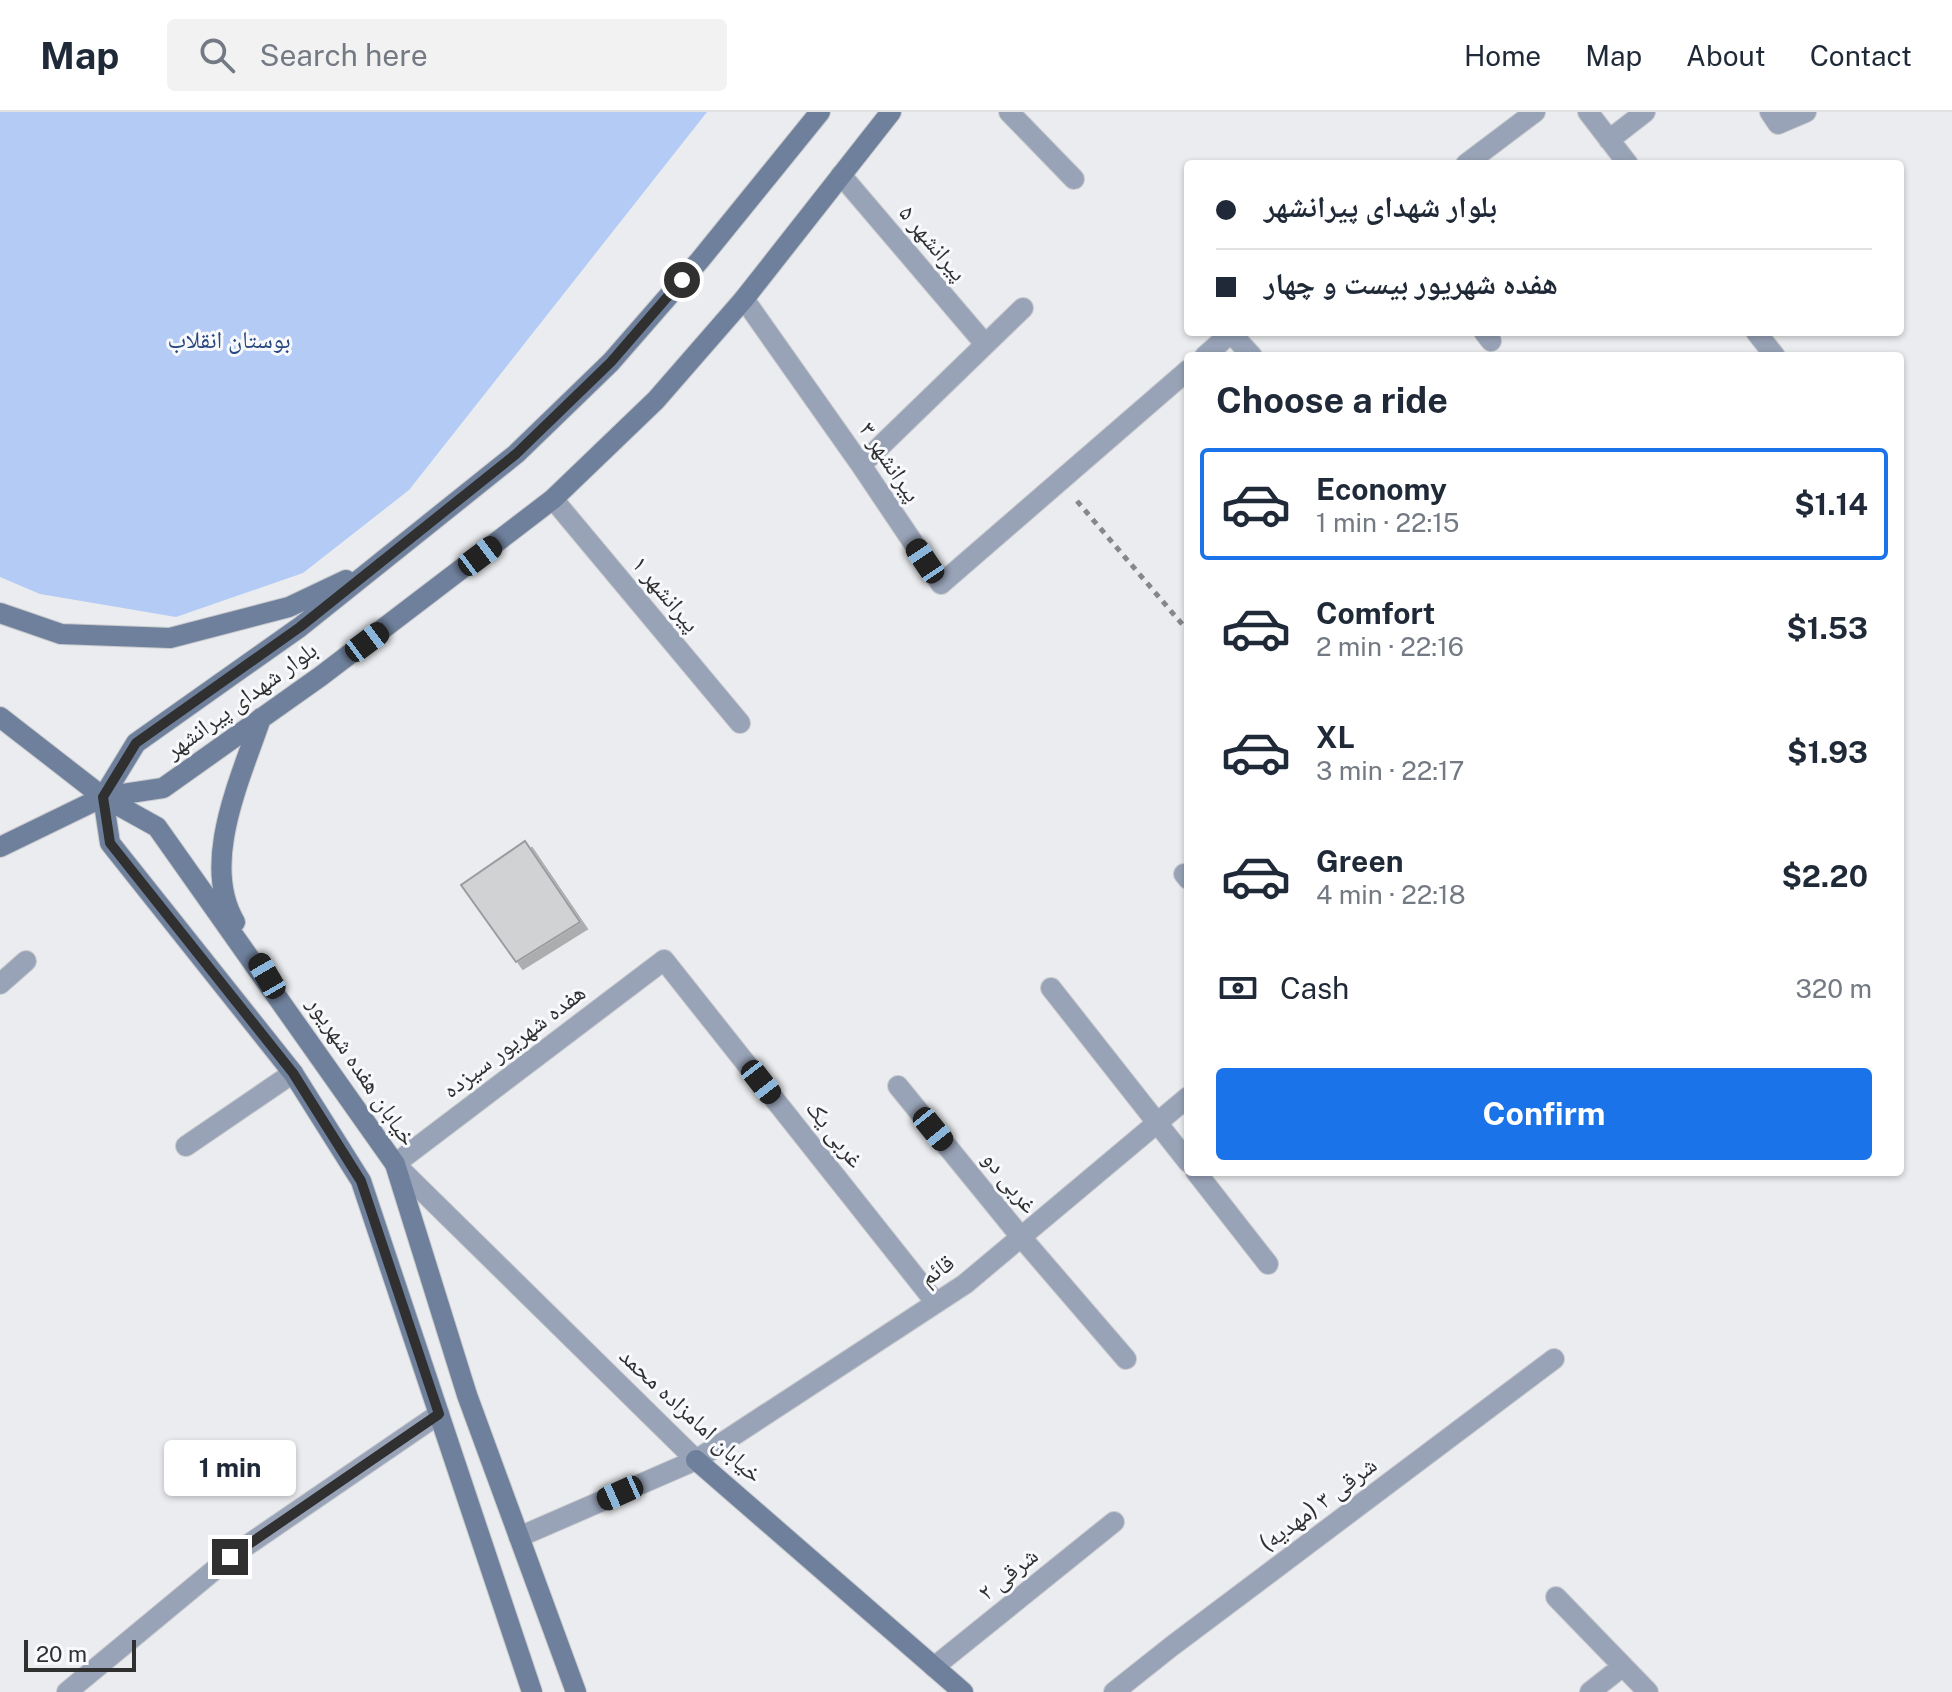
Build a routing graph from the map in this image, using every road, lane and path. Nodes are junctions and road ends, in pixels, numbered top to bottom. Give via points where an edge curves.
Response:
1 (820, 112) edge
2 (891, 112) edge
3 (1009, 112) edge
4 (1535, 112) edge
5 (1588, 112) edge
6 (1645, 112) edge
7 (1770, 112) edge
8 (1806, 112) edge
9 (1609, 140) junction
10 (1471, 160) edge
11 (1625, 160) edge
12 (841, 175) junction
13 (1074, 179) dead end
14 (744, 299) junction
15 (1023, 308) dead end
16 (1228, 336) edge
17 (1235, 336) edge
18 (1759, 336) edge
19 (985, 344) junction
20 (1210, 352) edge
21 (1249, 352) edge
22 (1772, 352) edge
23 (1184, 374) edge
24 (861, 465) junction
25 (1061, 482) junction
26 (553, 499) junction
27 (378, 565) junction
28 (0, 613) edge
29 (1184, 626) edge
30 (0, 717) edge
31 (261, 718) junction
32 (740, 723) dead end
33 (103, 797) junction
34 (0, 847) edge
35 (664, 960) joint
36 (26, 961) dead end
37 (0, 984) edge
38 (1051, 988) dead end
39 (280, 998) junction
40 (293, 1073) junction
41 (898, 1086) dead end
42 (1184, 1100) edge
43 (1158, 1123) junction
44 (186, 1146) dead end
45 (1184, 1157) edge
46 (395, 1164) junction
47 (1199, 1176) edge
48 (1021, 1237) junction
49 (1268, 1264) dead end
50 (936, 1303) junction
51 (1126, 1359) dead end
52 (1554, 1359) dead end
53 (439, 1414) junction
54 (696, 1460) junction
55 (1114, 1522) dead end
56 (519, 1537) junction
57 (1556, 1597) dead end
58 (1623, 1666) junction
59 (934, 1667) junction
60 (67, 1692) edge
61 (532, 1692) edge
62 (576, 1692) edge
63 (963, 1692) edge
64 (1114, 1692) edge
65 (1590, 1692) edge
66 (1648, 1692) edge

1 - 27 main road, بلوار شهدای پیرانشهر via 611,362 516,454
2 - 12 main road, بلوار شهدای پیرانشهر
3 - 13 street
4 - 10 street
5 - 9 street
6 - 9 street
7 - 8 street via 1778,124
9 - 11 street
12 - 14 main road, بلوار شهدای پیرانشهر
12 - 19 street, پیرانشهر ۵
14 - 24 street, پیرانشهر ۳
14 - 26 main road, بلوار شهدای پیرانشهر via 656,400
15 - 19 street
16 - 20 street
17 - 21 street
18 - 22 street
19 - 24 street
23 - 25 street, پیرانشهر ۳
24 - 25 street, پیرانشهر ۳ via 941,584
25 - 29 path
26 - 31 main road, بلوار شهدای پیرانشهر
26 - 32 street, پیرانشهر ۱
27 - 28 main road via 289,607 170,638 61,634
27 - 33 main road, بلوار شهدای پیرانشهر via 136,743
30 - 33 main road, خیابان هفده شهریور
31 - 33 main road, بلوار شهدای پیرانشهر via 163,788
31 - 39 main road via 230,810 222,880 227,908
33 - 34 main road
33 - 39 main road, خیابان هفده شهریور via 157,827
33 - 40 main road via 110,843
35 - 46 street, هفده شهریور سیزده
35 - 50 street, غربی یک
36 - 37 street
38 - 43 street
39 - 46 main road, خیابان هفده شهریور
40 - 44 street
40 - 53 main road via 361,1181
41 - 48 street, غربی دو
42 - 43 street, قائم
43 - 45 street
43 - 48 street, قائم
46 - 54 street, خیابان امامزاده محمد
46 - 56 main road, خیابان هفده شهریور via 467,1395
47 - 49 street
48 - 50 street, قائم
48 - 51 street, غربی دو
50 - 54 street, قائم
52 - 64 street, شرقی ۳ (مهدیه)
53 - 60 street via 230,1557
53 - 61 main road
54 - 56 street, قائم
54 - 59 main road, خیابان امامزاده محمد
55 - 59 street, شرقی ۲
56 - 62 main road, خیابان هفده شهریور
57 - 58 street
58 - 65 street
58 - 66 street
59 - 63 main road, خیابان امامزاده محمد

